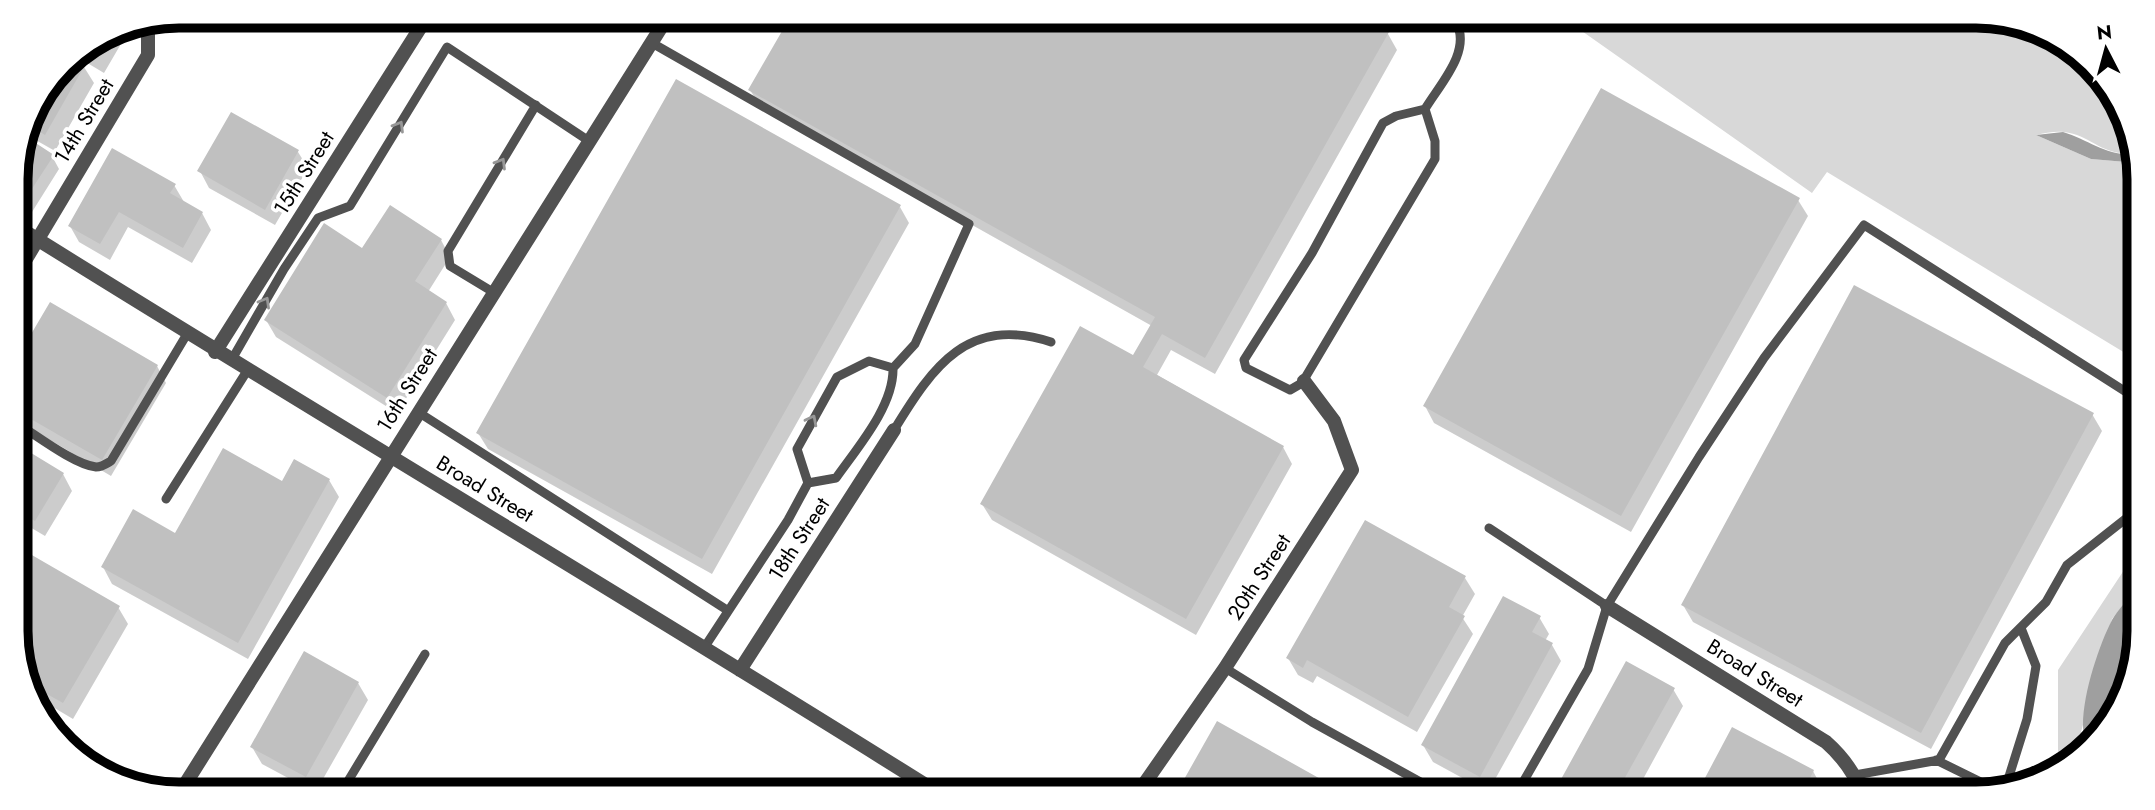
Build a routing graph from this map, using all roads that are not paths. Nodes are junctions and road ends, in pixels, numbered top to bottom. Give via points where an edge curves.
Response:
1 (421, 28) edge
2 (661, 28) edge
3 (1459, 28) edge
4 (148, 31) edge
5 (652, 43) junction
6 (536, 105) junction
7 (1425, 109) junction
8 (589, 141) junction
9 (28, 233) edge
10 (37, 239) junction
11 (28, 255) edge
12 (493, 292) junction
13 (187, 334) junction
14 (1051, 342) dead end
15 (215, 352) junction
16 (231, 361) junction
17 (893, 368) junction
18 (247, 371) junction
19 (1304, 381) junction
20 (2127, 393) edge
21 (418, 412) junction
22 (28, 430) edge
23 (894, 430) joint
24 (390, 456) junction
25 (808, 483) junction
26 (166, 499) dead end
27 (2127, 518) edge
28 (1489, 528) dead end
29 (1607, 606) junction
30 (727, 610) junction
31 (2021, 628) junction
32 (704, 648) junction
33 (425, 654) dead end
34 (1225, 668) junction
35 (740, 670) junction
36 (1936, 760) junction
37 (1855, 775) junction
38 (2008, 778) edge
39 (186, 782) edge
40 (347, 782) edge
41 (921, 782) edge
42 (1146, 782) edge
43 (1420, 782) edge
44 (1522, 782) edge
45 (1858, 782) edge
46 (1981, 782) edge

1 - 15 street, 15th Street
2 - 5 street, 16th Street
3 - 7 lane via 1462,46
4 - 10 street, 14th Street via 148,55
5 - 8 street, 16th Street
5 - 17 lane via 969,224 915,344
6 - 8 lane
12 -> 6 lane via 450,266 448,251
16 -> 6 lane via 318,218 350,205 447,47
7 - 19 lane via 1435,159
7 - 19 lane via 1383,123 1312,253 1244,360 1246,368 1290,390
8 - 12 street, 16th Street
9 - 10 street, Broad Street
10 - 11 street, 14th Street
10 - 13 street, Broad Street
12 - 21 street, 16th Street
13 - 15 street, Broad Street
13 - 22 lane via 111,461 94,467
14 - 23 lane via 1028,335 991,334 959,348 917,393
15 - 16 street, Broad Street
16 - 18 street, Broad Street
17 - 25 lane via 894,384 836,478
25 -> 17 lane via 797,449 837,377 869,361
18 - 24 street, Broad Street
18 - 26 lane
19 - 34 street, 20th Street via 1334,421 1352,470
20 - 29 lane via 1864,225 1764,358
21 - 24 street, 16th Street
21 - 30 lane
23 - 35 street, 18th Street
24 - 32 street, Broad Street
24 - 39 street, 16th Street
25 - 30 lane
27 - 31 lane via 2067,565 2046,602
28 - 29 lane
29 - 37 street, Broad Street via 1826,742
29 - 44 lane via 1588,668
30 - 32 lane
31 - 36 lane via 2006,643
31 - 38 lane via 2036,666 2027,719
32 - 35 street, Broad Street
33 - 40 lane
34 - 42 street, 20th Street
34 - 43 lane
35 - 41 street, Broad Street
36 - 37 lane
36 - 46 lane
37 - 45 street, Broad Street

